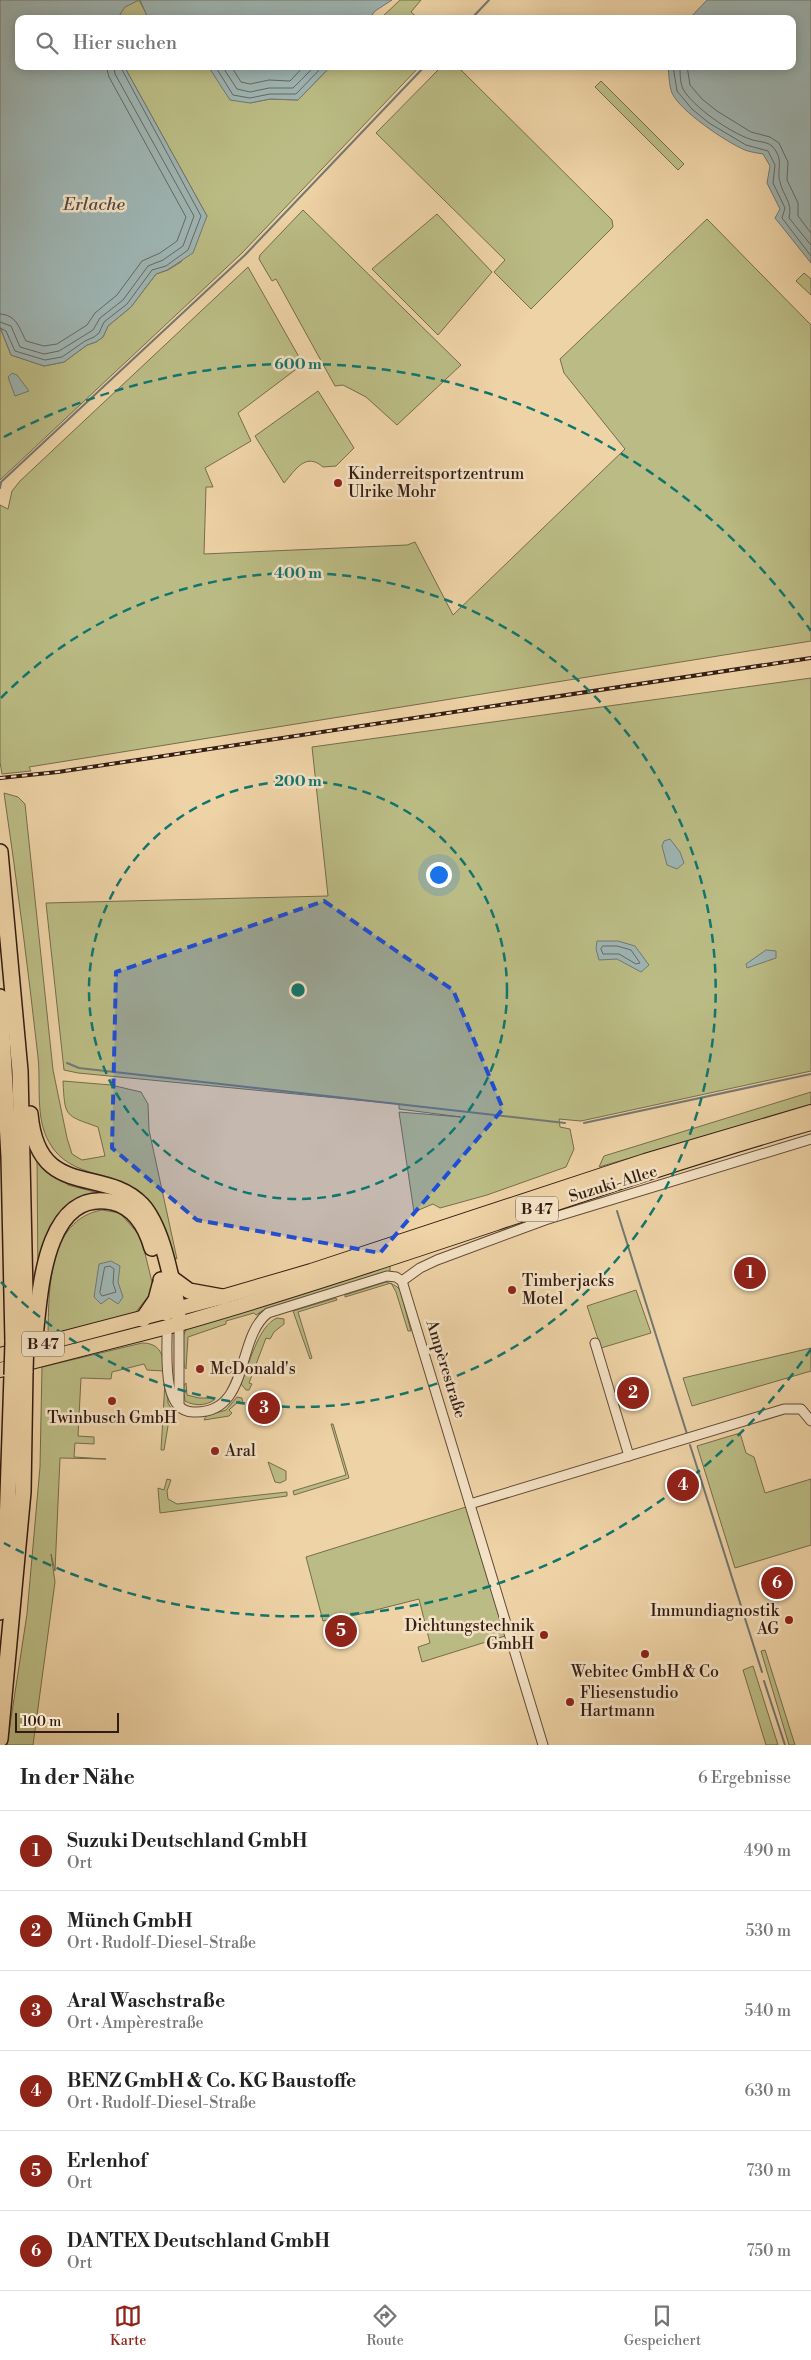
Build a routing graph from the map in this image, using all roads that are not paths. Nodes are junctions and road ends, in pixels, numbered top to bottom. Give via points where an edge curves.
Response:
1 (0, 852) edge
2 (0, 997) edge
3 (20, 1070) junction
4 (811, 1112) edge
5 (811, 1123) edge
6 (811, 1140) edge
7 (165, 1278) junction
8 (402, 1281) junction
9 (222, 1298) junction
10 (172, 1318) junction
11 (143, 1319) junction
12 (25, 1340) junction
13 (595, 1344) dead end
14 (0, 1355) edge
15 (18, 1371) edge
16 (811, 1421) edge
17 (11, 1425) junction
18 (629, 1456) junction
19 (0, 1461) edge
20 (470, 1504) junction
21 (0, 1612) edge
22 (0, 1739) edge
23 (543, 1745) edge

1 - 3 highway
2 - 12 highway
3 - 7 highway via 28,1093 31,1126 45,1158 66,1175 122,1191 141,1204 155,1227
3 - 12 highway
4 - 9 main road, B 47 via 645,1161
5 - 10 main road, B 47 via 656,1169 263,1299
6 - 8 street, Suzuki-Allee via 545,1220 437,1260
7 - 9 highway via 189,1291
7 - 10 highway
7 - 11 highway
7 - 12 highway via 147,1234 130,1210 107,1201 82,1205 62,1222 54,1235
8 - 10 street via 387,1276 268,1313 257,1328 230,1396 213,1409 196,1412 179,1406
8 - 20 street, Ampèrestraße
9 - 10 main road, B 47
10 - 11 main road, B 47
10 - 15 main road, B 47
11 - 14 main road, B 47
12 - 15 highway
12 - 15 highway, bridge
13 - 18 street
15 - 17 highway
15 - 22 highway via 32,1388 25,1403 23,1492
16 - 18 street via 801,1409 784,1409
17 - 19 highway
17 - 21 highway
18 - 20 street
20 - 23 street, Ampèrestraße

